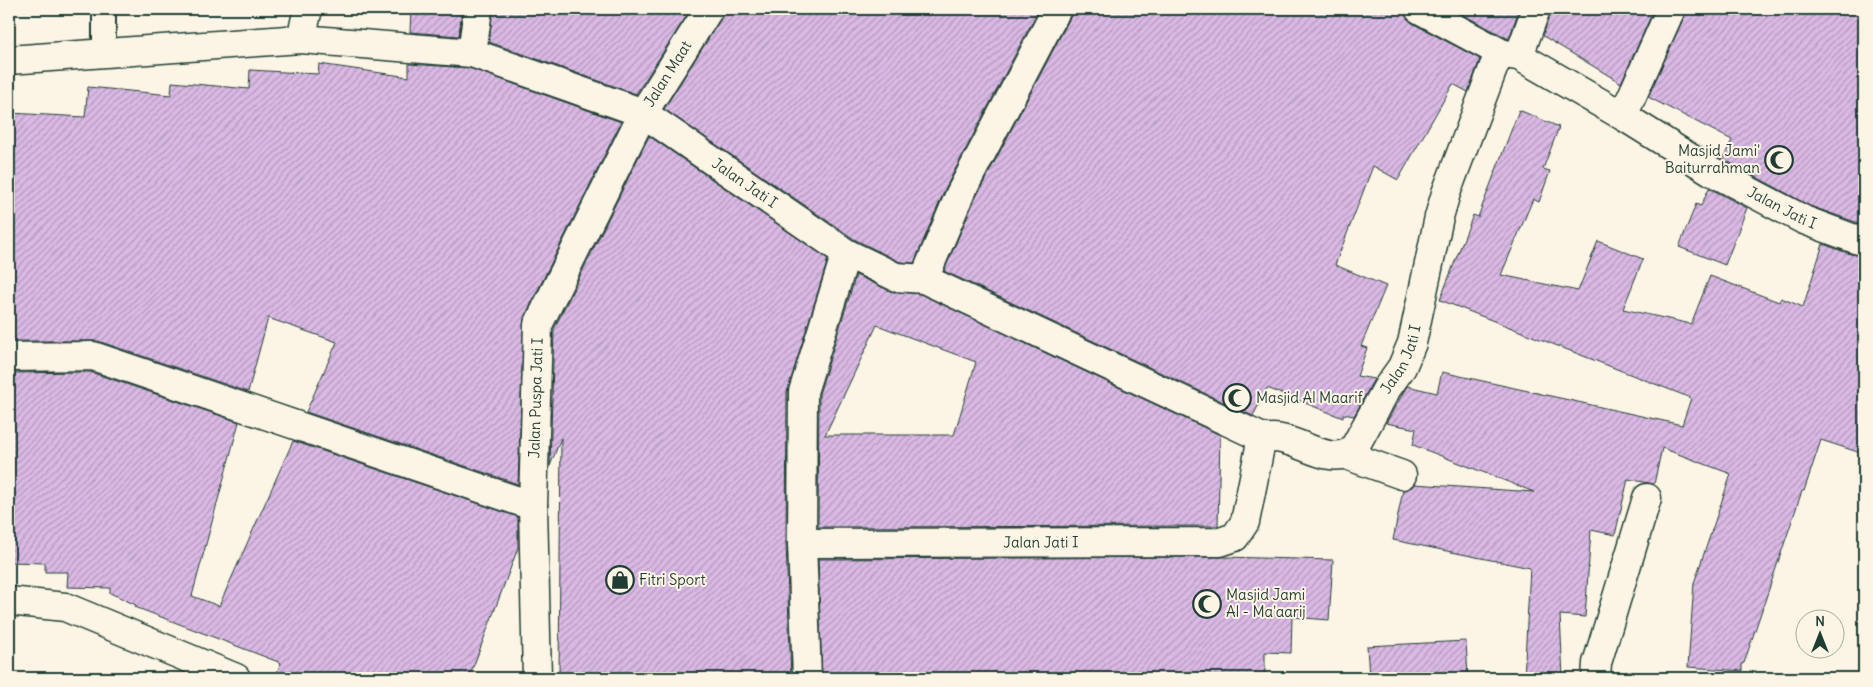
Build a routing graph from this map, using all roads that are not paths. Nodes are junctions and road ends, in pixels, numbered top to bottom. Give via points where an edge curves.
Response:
1 (104, 9) edge
2 (308, 9) edge
3 (478, 9) edge
4 (709, 9) edge
5 (1057, 9) edge
6 (1419, 9) edge
7 (1536, 9) edge
8 (1671, 9) edge
9 (301, 39) junction
10 (104, 52) junction
11 (472, 53) junction
12 (1511, 55) junction
13 (9, 60) edge
14 (643, 113) junction
15 (1623, 116) junction
16 (1864, 241) edge
17 (846, 253) junction
18 (924, 279) junction
19 (9, 357) edge
20 (1265, 439) junction
21 (1346, 455) junction
22 (1402, 475) dead end
23 (1647, 498) dead end
24 (533, 506) junction
25 (802, 543) junction
26 (9, 602) edge
27 (236, 678) edge
28 (537, 678) edge
29 (807, 678) edge
30 (1596, 678) edge

1 - 10 lane
2 - 9 street
3 - 11 street
4 - 14 street, Jalan Maat
5 - 18 street via 960,194
6 - 12 street
7 - 12 street
8 - 15 street
9 - 10 street, Jalan Jati I
9 - 11 street, Jalan Jati I
10 - 13 street, Jalan Jati I
11 - 14 street, Jalan Jati I
12 - 15 street, Jalan Jati I
12 - 21 street, Jalan Jati I via 1497,60 1494,66 1446,193 1412,343 1402,367 1358,442
14 - 17 street, Jalan Jati I
14 - 24 street, Jalan Puspa Jati I via 538,326
15 - 16 street, Jalan Jati I via 1711,171 1804,220
17 - 18 street, Jalan Jati I via 896,277
17 - 25 street via 804,388
18 - 20 street
19 - 24 street via 93,356
20 - 21 street via 1277,438 1329,455
20 - 25 street, Jalan Jati I via 1260,447 1245,522 1235,537 1228,541
21 - 22 street
23 - 30 street via 1597,662
24 - 28 street, Jalan Puspa Jati I
25 - 29 street
26 - 27 street via 65,607

